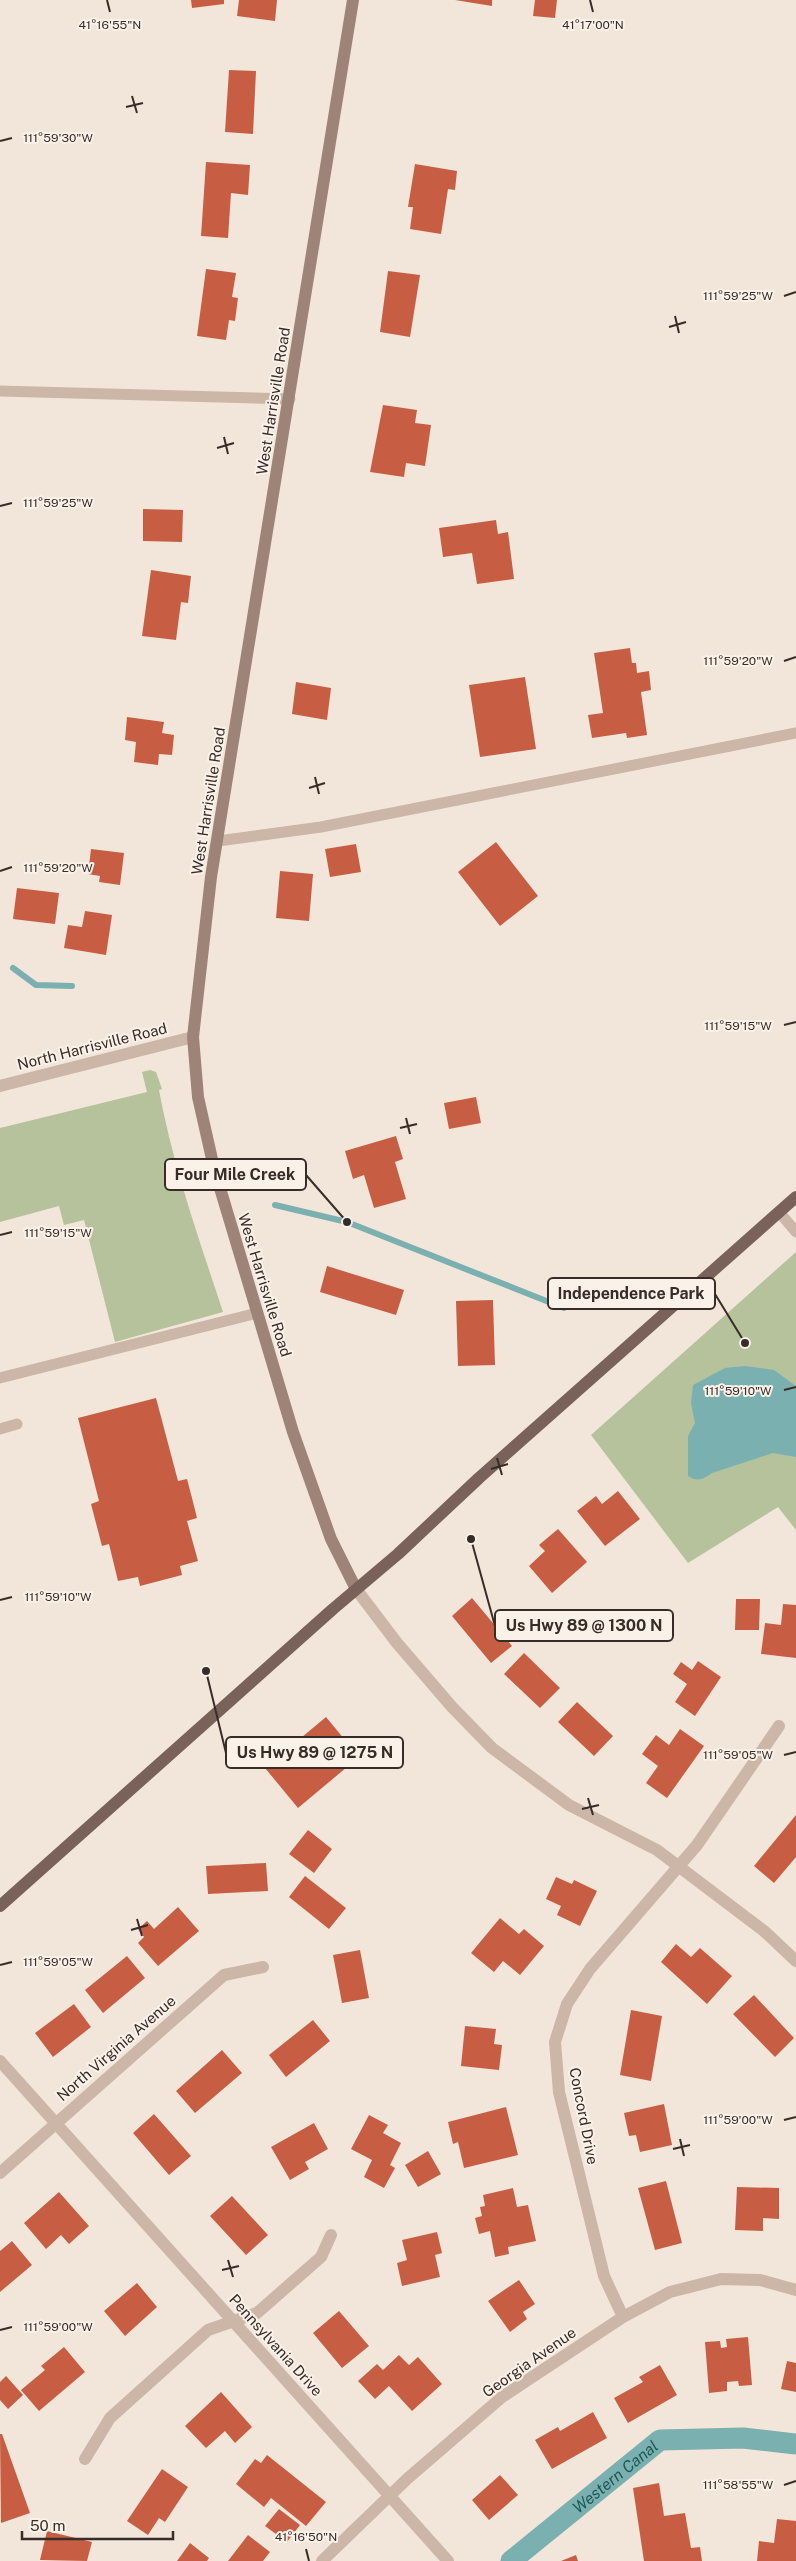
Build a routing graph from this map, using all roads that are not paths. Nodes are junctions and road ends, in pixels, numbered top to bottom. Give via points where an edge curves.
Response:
1 (353, 0) edge
2 (0, 391) edge
3 (290, 399) junction
4 (796, 733) edge
5 (218, 841) junction
6 (193, 1038) junction
7 (0, 1086) edge
8 (796, 1196) edge
9 (779, 1212) junction
10 (796, 1232) edge
11 (257, 1313) junction
12 (0, 1378) edge
13 (17, 1424) dead end
14 (0, 1429) edge
15 (356, 1589) junction
16 (778, 1726) dead end
17 (679, 1867) junction
18 (0, 1906) edge
19 (796, 1961) edge
20 (263, 1967) dead end
21 (0, 2061) edge
22 (56, 2123) junction
23 (0, 2173) edge
24 (330, 2235) dead end
25 (796, 2290) edge
26 (623, 2317) junction
27 (234, 2321) junction
28 (85, 2458) dead end
29 (390, 2495) junction
30 (322, 2561) edge
31 (448, 2561) edge

1 - 3 main road, West Harrisville Road
2 - 3 lane
3 - 5 main road, West Harrisville Road
4 - 5 lane via 321,827
5 - 6 main road, West Harrisville Road
6 - 7 street, North Harrisville Road
6 - 11 main road, West Harrisville Road via 198,1097 214,1168
8 - 9 main road
9 - 10 lane
9 - 15 main road
11 - 12 lane
11 - 15 main road, West Harrisville Road via 293,1432 331,1539
13 - 14 lane
15 - 17 street via 403,1650 492,1748 569,1805 657,1850
15 - 18 main road
16 - 17 street, Concord Drive
17 - 19 street via 764,1931
17 - 26 street, Concord Drive via 590,1969 567,2004 555,2042 559,2092 604,2276
20 - 22 street, North Virginia Avenue via 224,1975
21 - 22 street, Pennsylvania Drive
22 - 23 street, North Virginia Avenue
22 - 27 street, Pennsylvania Drive
24 - 27 street via 321,2257 257,2312
25 - 26 street, Georgia Avenue via 760,2280 721,2279 670,2292
26 - 29 street, Georgia Avenue via 502,2398
27 - 28 street via 208,2330 110,2418
27 - 29 street, Pennsylvania Drive
29 - 30 street, Georgia Avenue
29 - 31 street, Pennsylvania Drive

